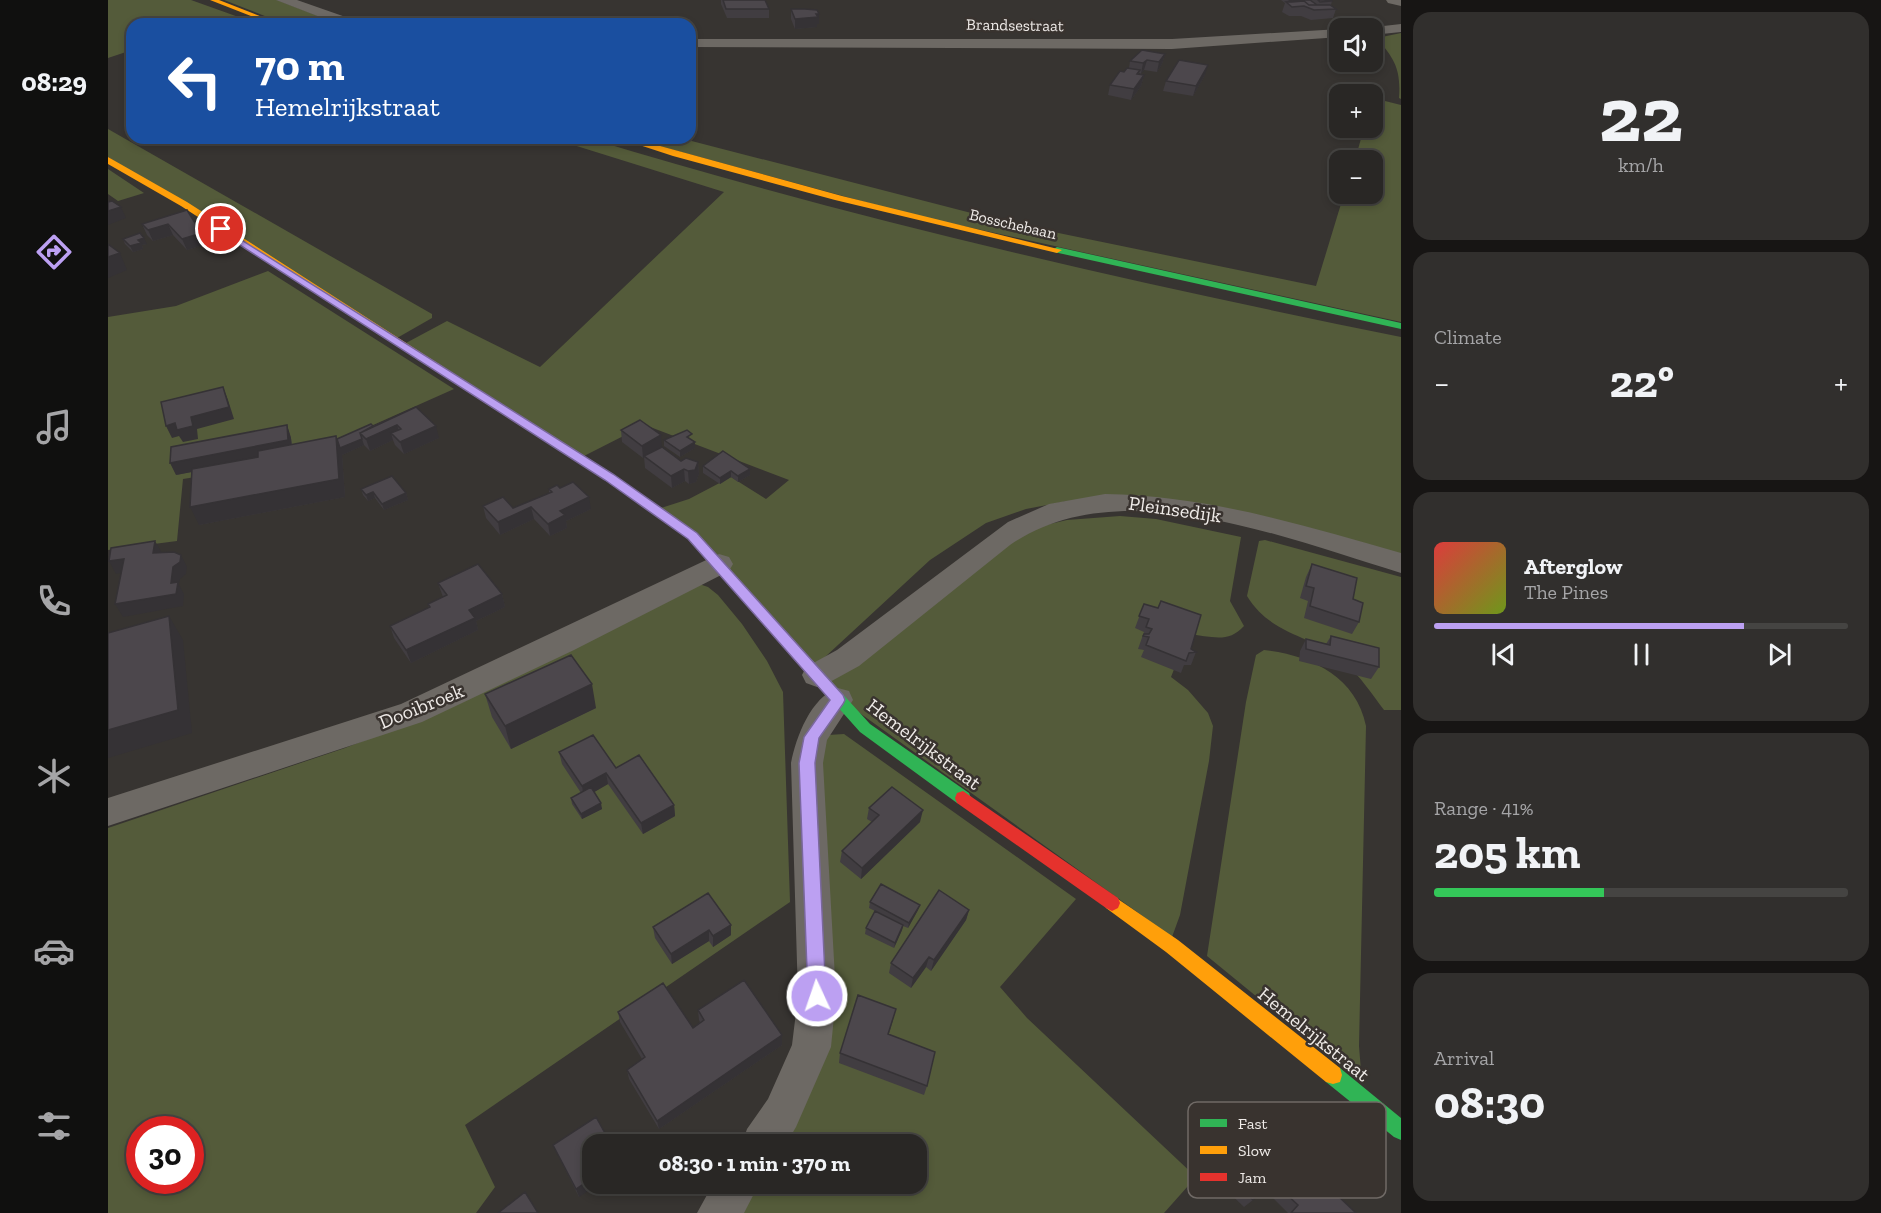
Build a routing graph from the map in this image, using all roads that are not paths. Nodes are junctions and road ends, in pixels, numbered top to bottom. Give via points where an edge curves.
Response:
1 (213, 0) edge
2 (283, 0) edge
3 (1393, 0) edge
4 (1401, 2) edge
5 (261, 18) edge
6 (335, 18) edge
7 (1401, 28) edge
8 (1383, 30) edge
9 (1329, 34) edge
10 (696, 43) edge
11 (642, 144) edge
12 (108, 160) edge
13 (1401, 326) edge
14 (1401, 563) edge
15 (719, 564) junction
16 (827, 687) junction
17 (108, 812) edge
18 (1366, 1102) edge
19 (1386, 1118) edge
20 (1401, 1130) edge
21 (768, 1134) edge
22 (731, 1194) edge
23 (719, 1213) edge

1 - 5 street
2 - 6 street
3 - 4 street
7 - 8 street
9 - 10 street, Brandsestraat via 1172,45
11 - 13 street, Bosschebaan via 730,171 960,229
12 - 15 street, Hemelrijkstraat via 184,204 609,477 692,536
14 - 16 street, Pleinsedijk via 1187,507 1109,502 1058,511 1018,527 848,658
15 - 16 street, Hemelrijkstraat
15 - 17 street, Dooibroek via 411,713
16 - 18 street, Hemelrijkstraat via 865,728 1172,946
16 - 21 street via 807,763 817,996 811,1047
19 - 20 street, Hemelrijkstraat
22 - 23 street

